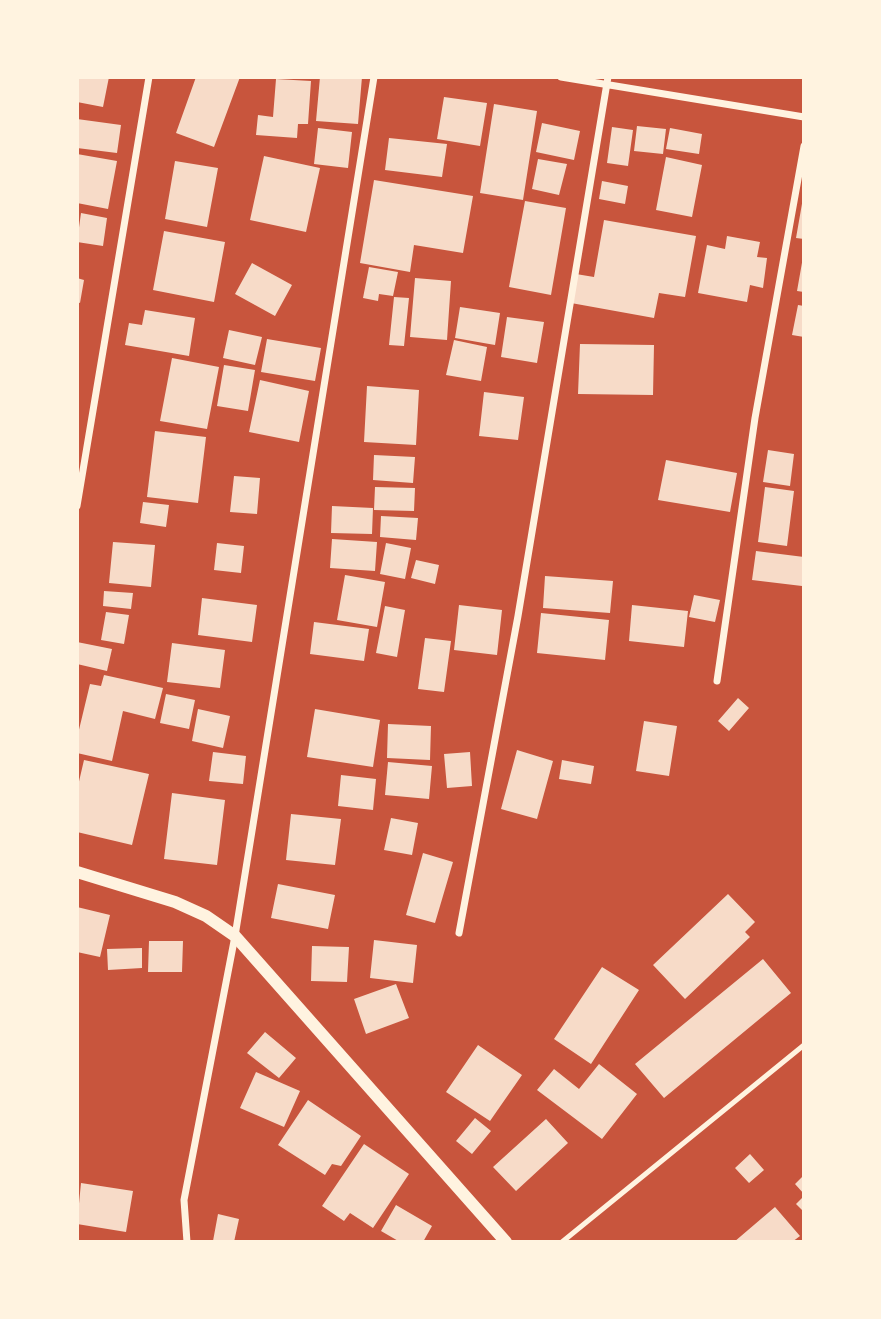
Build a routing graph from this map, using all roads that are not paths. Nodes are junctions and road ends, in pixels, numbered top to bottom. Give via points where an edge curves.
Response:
1 (149, 77) edge
2 (374, 77) edge
3 (561, 77) edge
4 (607, 81) edge
5 (804, 117) edge
6 (804, 146) edge
7 (77, 506) edge
8 (717, 681) dead end
9 (77, 872) edge
10 (459, 933) dead end
11 (235, 936) junction
12 (804, 1045) edge
13 (187, 1242) edge
14 (506, 1242) edge
15 (562, 1242) edge

1 - 7 street
2 - 11 street
3 - 4 street
4 - 5 street
4 - 10 street via 516,629
6 - 8 street via 755,418
9 - 11 street via 175,902
11 - 13 street via 184,1200
11 - 14 street
12 - 15 lane

